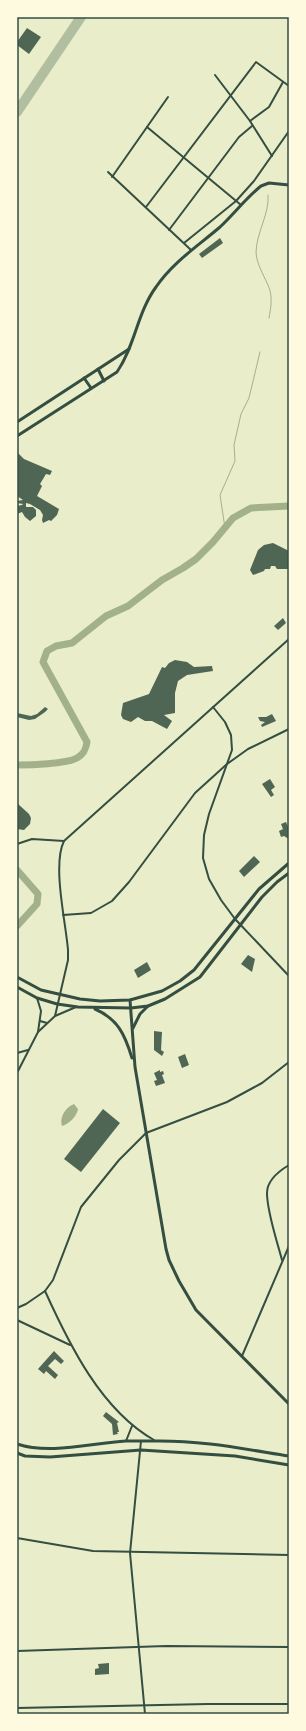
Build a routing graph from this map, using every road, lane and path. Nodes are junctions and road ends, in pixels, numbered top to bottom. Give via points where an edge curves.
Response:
1 (215, 75) dead end
2 (283, 82) junction
3 (289, 86) edge
4 (231, 95) junction
5 (168, 97) dead end
6 (250, 121) junction
7 (252, 126) junction
8 (146, 127) junction
9 (289, 131) edge
10 (272, 156) junction
11 (183, 157) junction
12 (108, 172) dead end
13 (112, 177) junction
14 (209, 178) junction
15 (289, 185) edge
16 (236, 201) junction
17 (241, 205) junction
18 (146, 207) junction
19 (169, 230) junction
20 (184, 243) junction
21 (191, 250) junction
22 (129, 349) junction
23 (98, 369) junction
24 (84, 378) junction
25 (104, 381) junction
26 (91, 388) junction
27 (17, 422) edge
28 (17, 436) edge
29 (289, 639) edge
30 (213, 707) junction
31 (289, 729) edge
32 (227, 764) junction
33 (64, 841) junction
34 (17, 844) edge
35 (289, 863) edge
36 (289, 873) edge
37 (63, 915) junction
38 (235, 919) junction
39 (241, 924) junction
40 (289, 976) edge
41 (17, 977) edge
42 (17, 987) edge
43 (162, 991) junction
44 (60, 995) junction
45 (37, 998) junction
46 (165, 999) junction
47 (130, 1000) junction
48 (57, 1004) junction
49 (78, 1006) junction
50 (148, 1006) junction
51 (93, 1008) junction
52 (131, 1008) junction
53 (55, 1016) junction
54 (40, 1021) junction
55 (47, 1023) junction
56 (133, 1030) junction
57 (38, 1032) junction
58 (28, 1050) junction
59 (17, 1053) edge
60 (289, 1062) edge
61 (135, 1067) junction
62 (17, 1073) edge
63 (146, 1133) junction
64 (289, 1165) edge
65 (289, 1246) edge
66 (282, 1261) junction
67 (45, 1291) junction
68 (17, 1308) edge
69 (17, 1320) edge
70 (71, 1346) junction
71 (242, 1356) junction
72 (289, 1404) edge
73 (132, 1426) junction
74 (126, 1441) junction
75 (142, 1441) junction
76 (155, 1441) junction
77 (17, 1444) edge
78 (49, 1448) junction
79 (141, 1450) junction
80 (155, 1450) junction
81 (126, 1451) junction
82 (17, 1453) edge
83 (289, 1456) edge
84 (50, 1457) junction
85 (289, 1465) edge
86 (17, 1538) edge
87 (130, 1553) junction
88 (289, 1555) edge
89 (140, 1646) junction
90 (289, 1647) edge
91 (17, 1651) edge
92 (289, 1704) edge
93 (145, 1705) junction
94 (17, 1708) edge
95 (145, 1714) edge

1 - 4 street
2 - 3 street
2 - 4 street via 256,62
2 - 6 street via 269,107
4 - 6 street
4 - 11 street
5 - 8 street
6 - 7 street
7 - 10 street
7 - 14 street via 239,137
8 - 11 street
8 - 13 street
9 - 10 street
10 - 16 street via 254,182
11 - 14 street
11 - 18 street
12 - 13 street
13 - 18 street
14 - 16 street
14 - 19 street
15 - 17 main road via 269,183 261,186
16 - 17 street
16 - 20 street
17 - 21 main road via 220,227
18 - 19 street
19 - 20 street
20 - 21 street
21 - 22 main road via 156,286 144,308
22 - 23 main road
22 - 25 main road via 117,372
23 - 24 main road
23 - 25 main road
24 - 26 main road
24 - 27 main road
25 - 26 main road
26 - 28 main road
29 - 30 street
30 - 32 street via 231,735 232,750
30 - 33 street
31 - 32 street via 248,749
32 - 37 street via 195,793 112,901 91,913
32 - 38 street via 209,814 204,835 203,858 214,890
33 - 34 street via 32,839
33 - 37 street via 60,849
35 - 38 main road via 259,890
36 - 39 main road via 262,897
37 - 44 street via 68,960
38 - 39 street
38 - 43 main road via 194,970
39 - 40 street
39 - 46 main road via 200,977
41 - 44 main road via 41,990
42 - 45 main road
43 - 46 main road
43 - 47 main road
44 - 47 main road via 100,1001
44 - 48 street
45 - 48 main road
45 - 54 street via 41,1011
46 - 50 main road
47 - 52 main road
48 - 49 main road
48 - 53 street
49 - 51 main road
49 - 53 street
50 - 52 main road
50 - 56 main road via 140,1014
51 - 52 main road
51 - 61 main road via 105,1014 122,1031
52 - 56 main road
53 - 55 street
54 - 55 street
54 - 57 street
55 - 57 street
56 - 61 main road
57 - 58 street
58 - 59 street
58 - 62 street
60 - 63 street via 262,1083 227,1102
61 - 63 main road
63 - 67 street via 120,1158 81,1207 53,1280
63 - 71 main road via 169,1260 196,1310
64 - 66 street via 271,1180 267,1192
65 - 66 street
66 - 71 street
67 - 68 street
67 - 70 street
69 - 70 street
70 - 73 street via 112,1404
71 - 72 main road
73 - 74 street
73 - 76 street
74 - 75 main road
74 - 78 main road
74 - 81 main road
75 - 76 main road
75 - 79 street
76 - 80 main road
76 - 83 main road via 212,1444
77 - 78 main road
78 - 84 main road
79 - 80 main road
79 - 81 main road
79 - 87 street
80 - 85 main road via 235,1456
81 - 84 main road
82 - 84 main road via 25,1456
86 - 87 street via 94,1551
87 - 88 street
87 - 89 street
89 - 90 street
89 - 91 street
89 - 93 street
92 - 93 street
93 - 94 street
93 - 95 street

